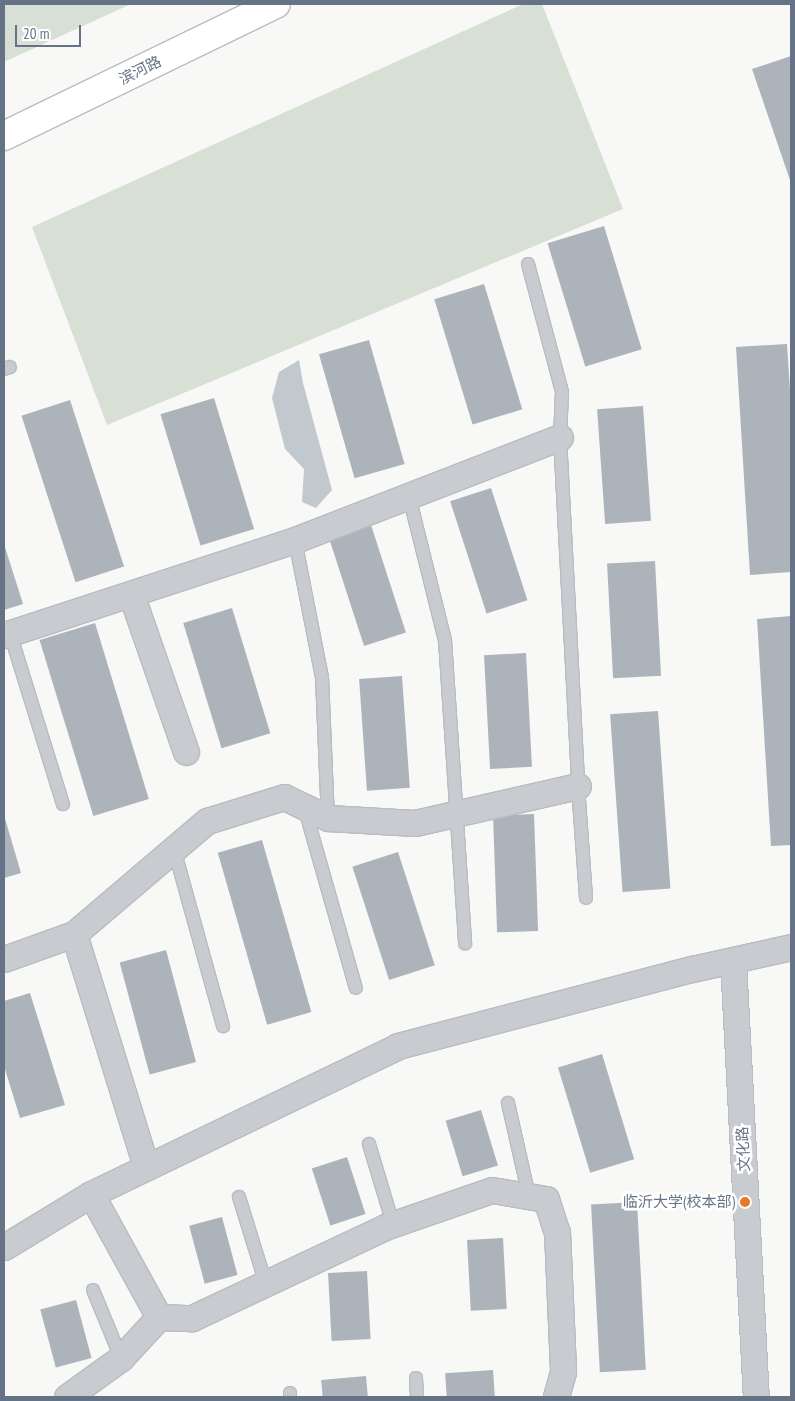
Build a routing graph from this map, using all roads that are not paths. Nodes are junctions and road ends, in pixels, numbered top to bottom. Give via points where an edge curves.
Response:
1 (243, 4) edge
2 (276, 4) edge
3 (4, 119) edge
4 (4, 136) edge
5 (528, 264) dead end
6 (560, 437) junction
7 (408, 496) junction
8 (295, 540) junction
9 (131, 594) junction
10 (7, 634) edge
11 (186, 752) dead end
12 (578, 786) junction
13 (63, 804) dead end
14 (304, 806) junction
15 (328, 818) junction
16 (174, 849) junction
17 (586, 898) dead end
18 (74, 934) junction
19 (464, 943) dead end
20 (791, 947) edge
21 (4, 959) edge
22 (732, 961) junction
23 (356, 988) dead end
24 (223, 1026) dead end
25 (508, 1103) dead end
26 (369, 1144) dead end
27 (146, 1167) junction
28 (91, 1194) junction
29 (529, 1196) junction
30 (239, 1197) dead end
31 (393, 1224) junction
32 (4, 1247) edge
33 (266, 1284) junction
34 (93, 1290) dead end
35 (159, 1317) junction
36 (121, 1358) junction
37 (416, 1378) dead end
38 (67, 1397) edge
39 (417, 1397) edge
40 (556, 1397) edge
41 (756, 1397) edge

1 - 3 main road, 滨河路
2 - 4 main road, 滨河路
5 - 6 lane via 562,392
6 - 7 street
6 - 12 lane
7 - 8 street
7 - 19 lane via 445,640
8 - 9 street
8 - 15 lane via 322,677
9 - 10 street
9 - 11 street
10 - 13 lane
12 - 15 street via 415,823
12 - 17 lane
14 - 15 street
14 - 16 street via 284,797 207,821
14 - 23 lane
16 - 18 street
16 - 24 lane
18 - 21 street
18 - 27 street
20 - 22 street
22 - 27 street via 398,1046
22 - 41 street, 文化路
25 - 29 lane
26 - 31 lane
27 - 28 street
28 - 32 street
28 - 35 street
29 - 31 street via 492,1190
29 - 40 street via 546,1199 557,1232 563,1372
30 - 33 lane
31 - 33 street
33 - 35 street via 192,1318
34 - 36 lane
35 - 36 street
36 - 38 street
37 - 39 lane

